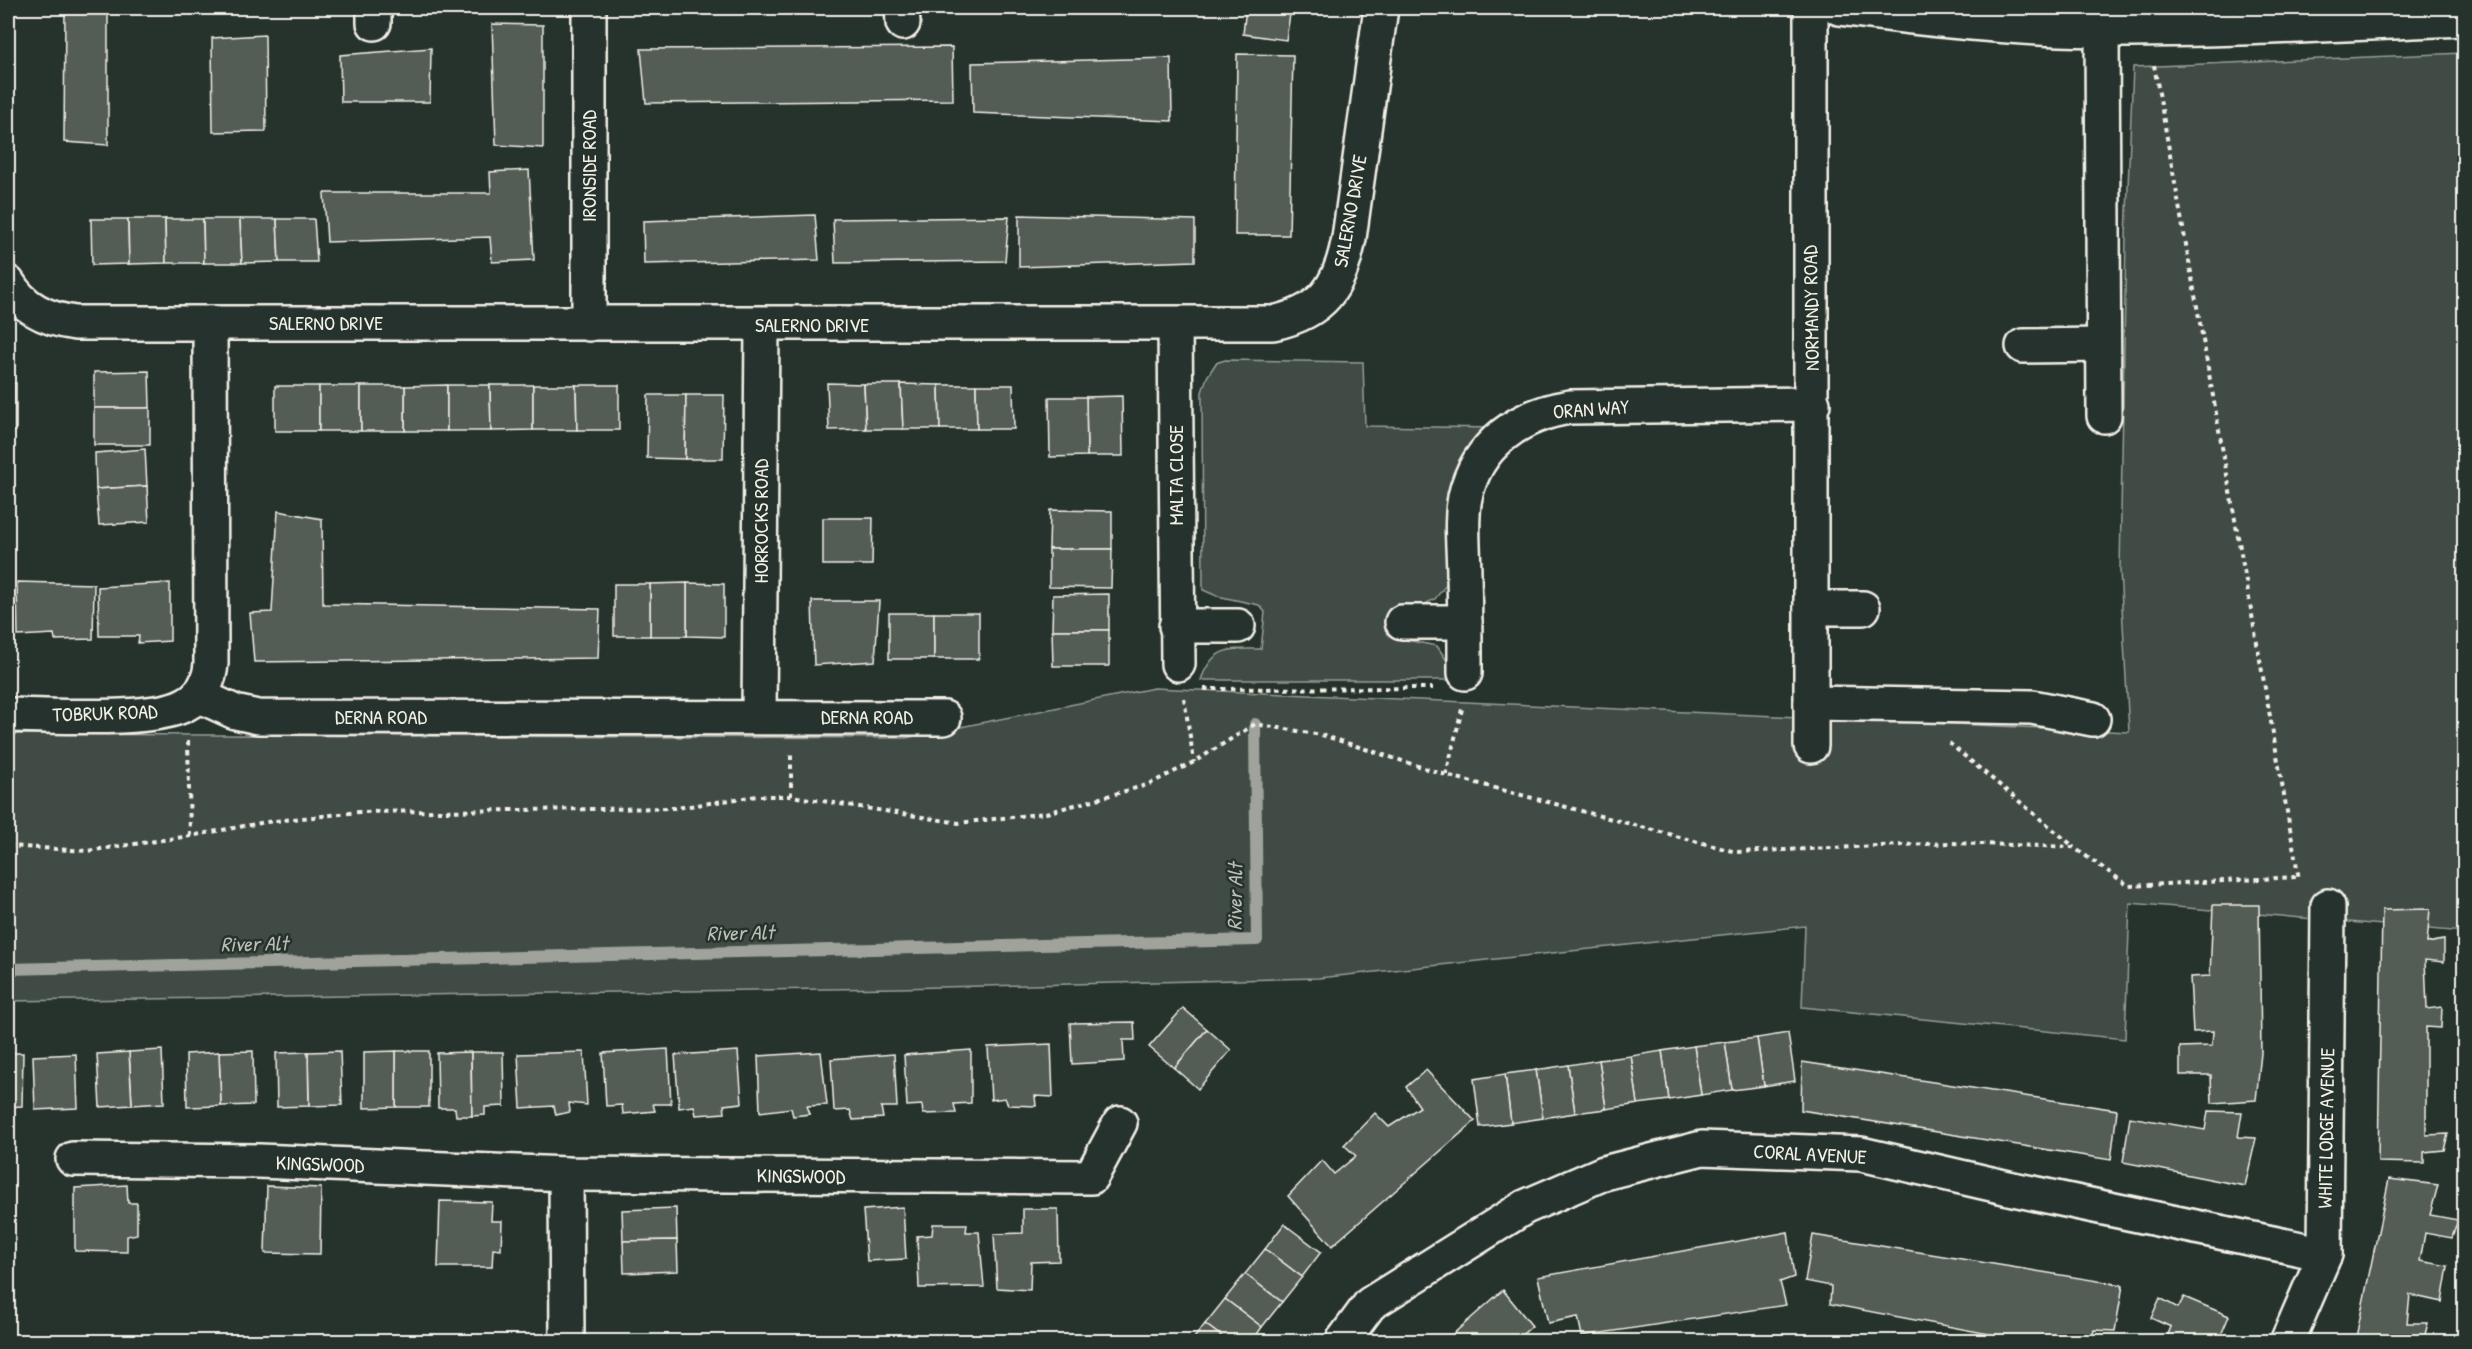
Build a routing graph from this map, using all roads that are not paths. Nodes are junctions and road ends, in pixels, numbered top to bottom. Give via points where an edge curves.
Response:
1 (589, 8) edge
2 (1381, 8) edge
3 (1811, 8) edge
4 (1839, 8) edge
5 (2464, 19) edge
6 (2102, 29) junction
7 (8, 283) edge
8 (210, 323) junction
9 (589, 324) junction
10 (1175, 324) junction
11 (762, 325) junction
12 (2103, 345) junction
13 (2023, 346) dead end
14 (1813, 404) junction
15 (2103, 416) dead end
16 (1811, 608) junction
17 (1863, 608) dead end
18 (1402, 622) dead end
19 (1465, 622) junction
20 (1176, 626) junction
21 (1238, 626) dead end
22 (1180, 676) road end
23 (1466, 681) road end
24 (193, 699) junction
25 (1811, 703) junction
26 (8, 715) edge
27 (759, 717) junction
28 (944, 718) dead end
29 (2093, 719) dead end
30 (1811, 746) dead end
31 (2328, 906) road end
32 (1120, 1122) dead end
33 (74, 1159) dead end
34 (566, 1173) junction
35 (2325, 1254) junction
36 (567, 1341) edge
37 (1342, 1341) edge
38 (2287, 1341) edge

1 - 9 street, IRONSIDE ROAD
2 - 10 street, SALERNO DRIVE via 1349,238 1335,285 1313,308 1289,320
3 - 14 street, NORMANDY ROAD
4 - 6 street via 1985,25
5 - 6 street
6 - 12 street
7 - 8 street, SALERNO DRIVE via 34,310 60,321
8 - 9 street, SALERNO DRIVE
8 - 24 street via 211,663 208,679
9 - 11 street, SALERNO DRIVE
10 - 11 street, SALERNO DRIVE
10 - 20 street, MALTA CLOSE
11 - 27 street, HORROCKS ROAD
12 - 13 street
12 - 15 street
14 - 16 street, NORMANDY ROAD
14 - 19 street, ORAN WAY via 1570,407 1543,412 1516,425 1489,448 1465,498
16 - 17 street
16 - 25 street, NORMANDY ROAD
18 - 19 street
19 - 23 street, ORAN WAY
20 - 21 street
20 - 22 street, MALTA CLOSE
24 - 26 street, TOBRUK ROAD via 175,709 144,714
24 - 27 street, DERNA ROAD via 258,717
25 - 29 street via 2032,707
25 - 30 street, NORMANDY ROAD
27 - 28 street, DERNA ROAD
31 - 35 street, WHITE LODGE AVENUE
32 - 34 street, KINGSWOOD via 1091,1177
33 - 34 street, KINGSWOOD via 259,1161
34 - 36 street
35 - 37 street, CORAL AVENUE via 1861,1154 1702,1148 1604,1173 1525,1207 1370,1304
35 - 38 street, WHITE LODGE AVENUE

